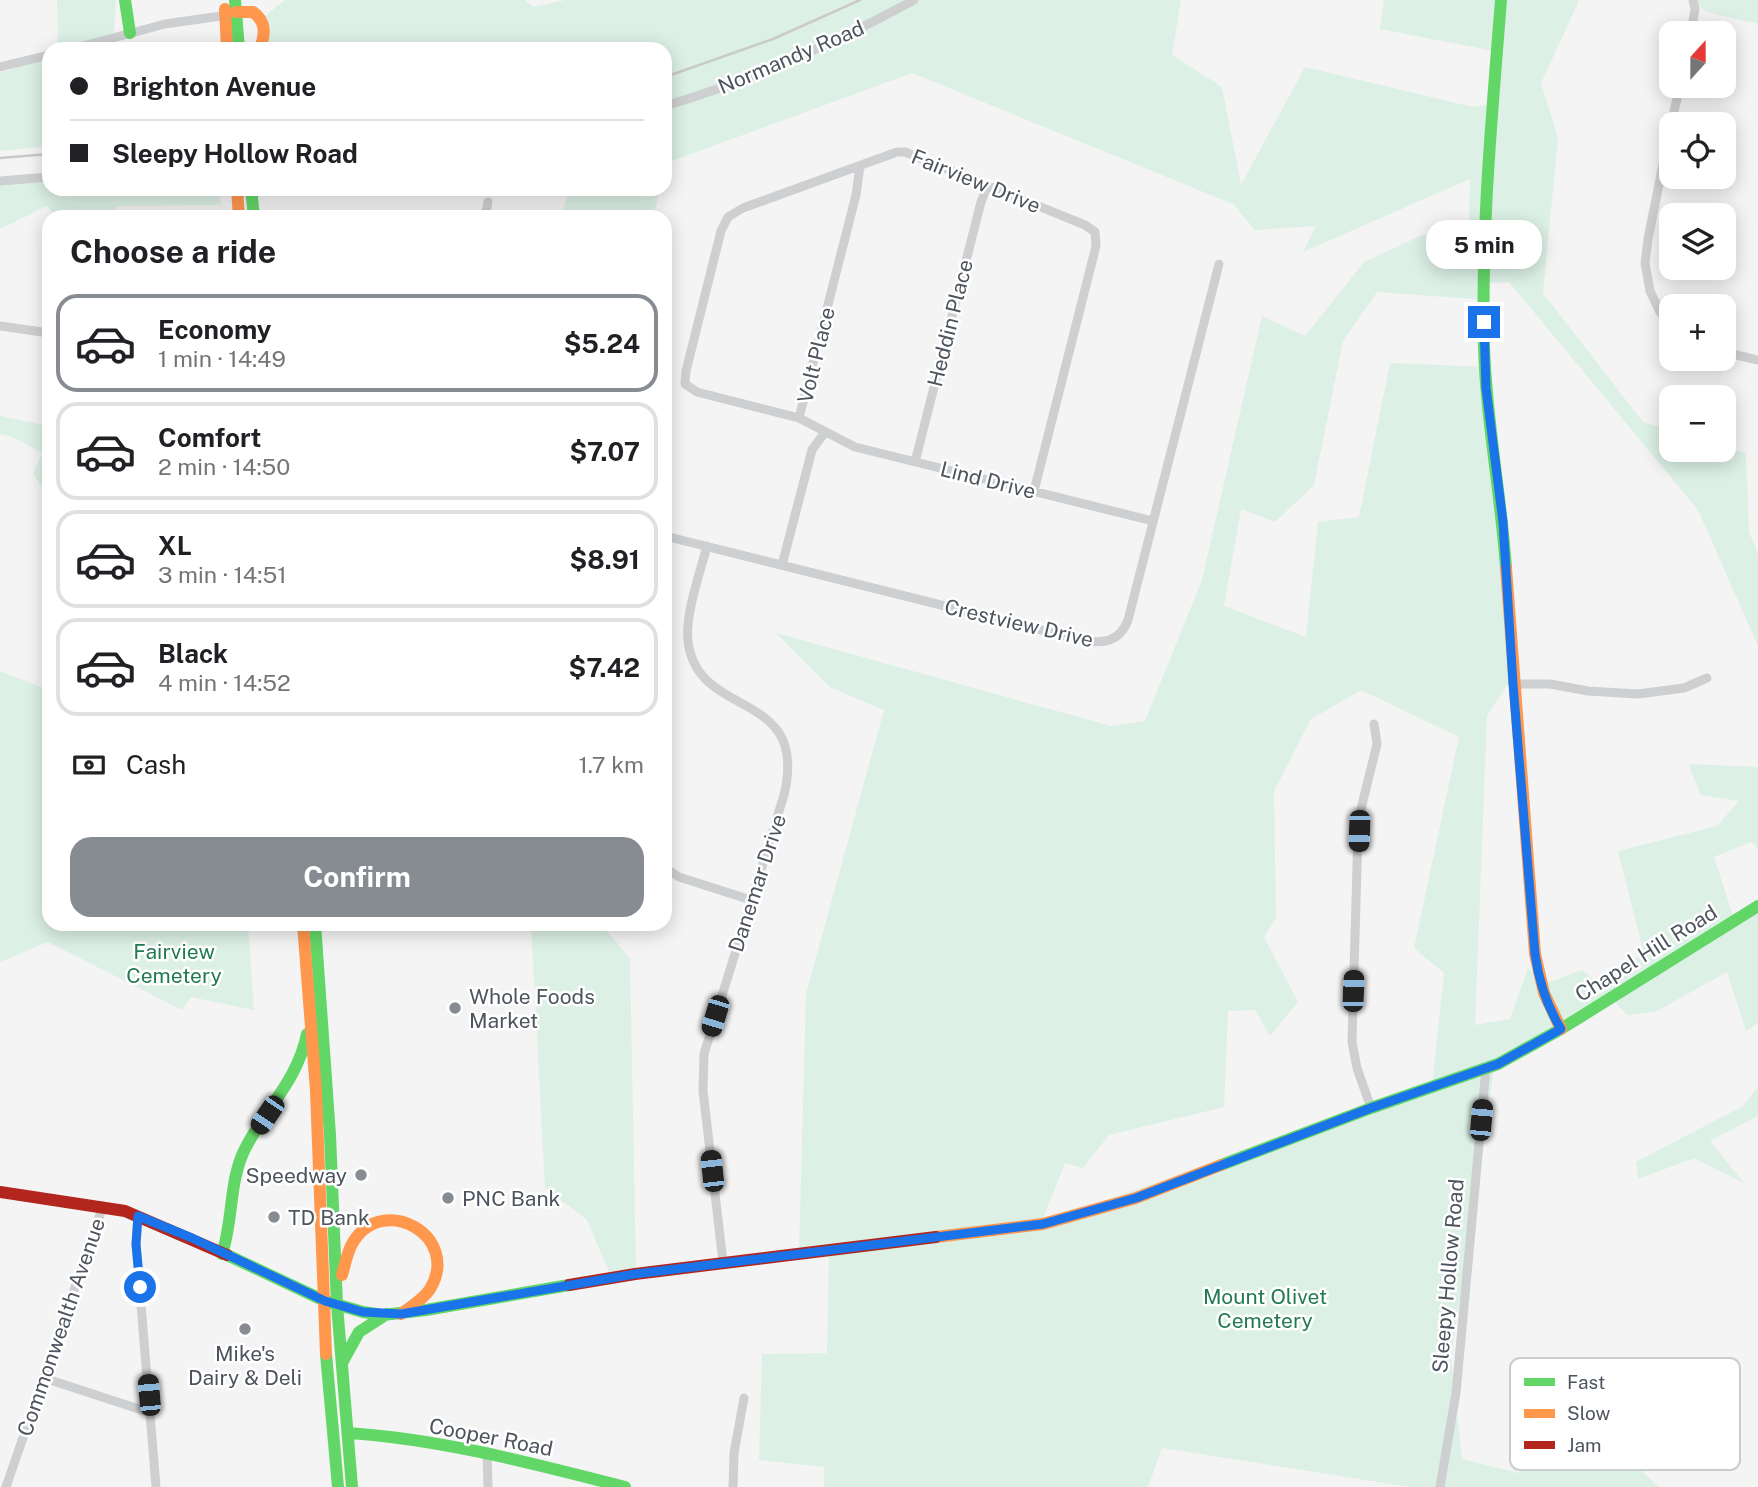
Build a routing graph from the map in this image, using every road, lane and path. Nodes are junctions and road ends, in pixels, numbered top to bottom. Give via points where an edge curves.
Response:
1 (125, 0) edge
2 (225, 0) edge
3 (914, 0) edge
4 (1501, 0) edge
5 (1693, 0) edge
6 (232, 9) edge
7 (1694, 21) edge
8 (130, 33) junction
9 (97, 42) edge
10 (228, 42) edge
11 (238, 42) edge
12 (262, 42) edge
13 (42, 57) edge
14 (0, 67) edge
15 (672, 104) edge
16 (860, 166) junction
17 (42, 178) edge
18 (0, 181) edge
19 (1659, 182) edge
20 (988, 185) junction
21 (488, 202) dead end
22 (486, 210) edge
23 (1219, 264) dead end
24 (1659, 311) edge
25 (0, 326) edge
26 (42, 333) edge
27 (1736, 355) edge
28 (1758, 360) edge
29 (799, 418) junction
30 (825, 432) junction
31 (915, 462) junction
32 (1034, 491) junction
33 (1153, 521) junction
34 (672, 538) edge
35 (707, 546) junction
36 (782, 565) junction
37 (1707, 678) dead end
38 (1513, 684) junction
39 (1374, 724) dead end
40 (672, 872) edge
41 (751, 900) junction
42 (1758, 906) edge
43 (304, 931) edge
44 (315, 931) edge
45 (310, 1004) junction
46 (1561, 1029) junction
47 (1486, 1068) junction
48 (1371, 1108) junction
49 (0, 1192) edge
50 (103, 1206) junction
51 (138, 1216) junction
52 (222, 1254) junction
53 (723, 1262) junction
54 (331, 1303) junction
55 (387, 1314) junction
56 (401, 1314) junction
57 (342, 1363) junction
58 (44, 1378) junction
59 (744, 1398) dead end
60 (151, 1413) junction
61 (348, 1433) junction
62 (487, 1454) junction
63 (6, 1487) edge
64 (156, 1487) edge
65 (338, 1487) edge
66 (352, 1487) edge
67 (488, 1487) edge
68 (625, 1487) edge
69 (733, 1487) edge
70 (1440, 1487) edge

1 - 8 main road
2 - 6 main road
3 - 15 street, Normandy Road via 778,67
4 - 38 main road via 1486,199 1484,345 1503,522
5 - 7 street
6 - 8 street
6 - 10 main road
6 - 11 main road
6 - 12 main road via 253,12 263,22
8 - 9 street
13 - 14 street
16 - 20 street, Fairview Drive via 905,152
16 - 29 street, Volt Place
16 - 29 street, Fairview Drive via 743,208 728,217 721,231 685,384 697,392
17 - 18 street
19 - 24 street via 1645,263
20 - 31 street, Heddin Place
20 - 32 street, Fairview Drive via 1095,232 1096,246
21 - 22 street
23 - 33 street, Crestview Drive
25 - 26 street
27 - 28 street
29 - 30 street, Volt Place
30 - 31 street, Lind Drive via 855,447
30 - 36 street, Volt Place via 812,450
31 - 32 street, Lind Drive
32 - 33 street, Lind Drive
33 - 36 street, Crestview Drive via 1125,628 1103,643
34 - 35 street, Crestview Drive
35 - 36 street, Crestview Drive
35 - 41 street, Danemar Drive via 689,625 692,658 718,691 770,721 788,757 785,794
37 - 38 street via 1684,688 1638,694
38 - 46 main road via 1538,975
39 - 48 street via 1377,744 1359,831 1352,1017 1357,1069
40 - 41 street
41 - 53 street, Danemar Drive via 703,1063
42 - 46 main road, Chapel Hill Road
43 - 45 main road
44 - 54 main road via 330,1135
45 - 52 main road via 298,1070 252,1137 236,1172 231,1223
45 - 54 main road
46 - 47 main road, Chapel Hill Road
47 - 48 main road, Chapel Hill Road
47 - 70 street, Sleepy Hollow Road via 1456,1393
48 - 53 main road, Chapel Hill Road via 1136,1198 1043,1224
49 - 50 main road, Chapel Hill Road
50 - 51 main road, Chapel Hill Road
50 - 58 street, Commonwealth Avenue
51 - 52 main road, Chapel Hill Road
51 - 60 street via 136,1244
52 - 54 main road, Chapel Hill Road
53 - 56 main road, Chapel Hill Road
54 - 55 main road, Chapel Hill Road
54 - 56 main road via 352,1240 376,1222 398,1219 423,1232 438,1261 431,1287
54 - 57 main road
54 - 65 main road via 326,1359
55 - 56 main road, Chapel Hill Road
55 - 57 main road via 353,1337
57 - 61 main road
58 - 60 street
58 - 63 street, Commonwealth Avenue
59 - 69 street
60 - 64 street
61 - 62 main road, Cooper Road
61 - 66 main road
62 - 67 street
62 - 68 main road, Cooper Road

